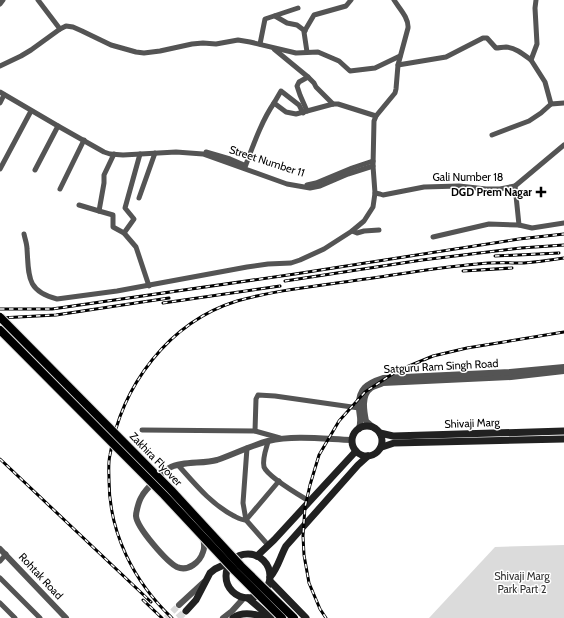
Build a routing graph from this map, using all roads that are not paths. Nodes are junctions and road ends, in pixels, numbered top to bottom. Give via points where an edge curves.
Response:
1 (3, 0) edge
2 (38, 0) edge
3 (350, 0) edge
4 (394, 0) edge
5 (536, 0) edge
6 (0, 4) edge
7 (298, 8) dead end
8 (275, 16) junction
9 (60, 29) junction
10 (305, 31) junction
11 (260, 44) junction
12 (273, 47) junction
13 (307, 52) junction
14 (400, 56) junction
15 (531, 60) junction
16 (398, 65) junction
17 (0, 66) edge
18 (308, 77) junction
19 (2, 94) edge
20 (0, 103) edge
21 (274, 103) junction
22 (564, 103) edge
23 (333, 104) junction
24 (551, 104) junction
25 (31, 110) junction
26 (305, 112) junction
27 (376, 116) junction
28 (58, 126) junction
29 (492, 135) dead end
30 (84, 140) junction
31 (564, 145) edge
32 (114, 154) junction
33 (140, 154) junction
34 (155, 154) junction
35 (373, 163) junction
36 (245, 166) junction
37 (0, 169) edge
38 (35, 170) dead end
39 (515, 186) junction
40 (60, 189) dead end
41 (374, 193) junction
42 (139, 198) dead end
43 (80, 205) dead end
44 (99, 211) junction
45 (564, 223) edge
46 (519, 225) junction
47 (379, 230) dead end
48 (352, 231) junction
49 (24, 234) dead end
50 (124, 234) junction
51 (433, 237) dead end
52 (149, 286) junction
53 (0, 317) edge
54 (0, 330) edge
55 (564, 367) edge
56 (564, 372) edge
57 (359, 408) junction
58 (359, 429) junction
59 (142, 430) dead end
60 (377, 430) junction
61 (255, 431) junction
62 (564, 431) edge
63 (282, 439) junction
64 (564, 439) edge
65 (352, 440) junction
66 (268, 442) junction
67 (382, 447) junction
68 (247, 448) junction
69 (356, 451) junction
70 (368, 456) junction
71 (178, 465) junction
72 (279, 481) junction
73 (309, 501) junction
74 (246, 520) junction
75 (204, 537) junction
76 (268, 545) junction
77 (0, 548) edge
78 (6, 554) junction
79 (258, 556) junction
80 (0, 561) edge
81 (230, 562) junction
82 (0, 578) edge
83 (270, 579) junction
84 (205, 581) junction
85 (244, 598) junction
86 (0, 604) edge
87 (178, 605) tunnel mouth
88 (59, 611) junction
89 (186, 611) tunnel mouth
90 (232, 616) edge
91 (15, 618) edge
92 (40, 618) edge
93 (66, 618) edge
94 (70, 618) edge
95 (223, 618) edge
96 (266, 618) edge
97 (271, 618) edge
98 (282, 618) edge
99 (294, 618) edge
100 (306, 618) edge

1 - 6 street
2 - 9 street
3 - 10 street via 346,6 314,15
4 - 14 street via 408,24
5 - 15 street via 537,44
7 - 8 street
8 - 10 street
8 - 11 street via 265,18
9 - 11 street via 66,26 73,27 111,45 144,53 192,44 216,44 238,40
9 - 17 street via 32,50
10 - 13 street
11 - 12 street
12 - 13 street via 296,53
12 - 18 street
13 - 14 street via 318,52 339,61 350,71 376,68
14 - 16 street
15 - 16 street via 514,49 496,48 487,38 483,38 446,58
15 - 24 street via 545,82
16 - 27 street via 395,93
18 - 23 street
18 - 26 street via 297,86
19 - 20 street
19 - 25 street, Street Number 11
21 - 26 street via 286,112
21 - 26 street via 281,91
21 - 36 street via 256,137
22 - 24 street
23 - 26 street
23 - 27 street
24 - 29 street via 529,121
25 - 28 street, Street Number 11
25 - 37 street
27 - 35 street
28 - 30 street, Street Number 11
28 - 38 street
30 - 32 street, Street Number 11 via 104,152
30 - 40 street
31 - 39 street
32 - 33 street, Street Number 11
32 - 44 street via 104,175
33 - 34 street, Street Number 11
33 - 50 street via 125,208 134,219
34 - 36 street, Street Number 11 via 176,152 206,155
34 - 42 street
35 - 36 street, Street Number 11 via 314,188 287,184
35 - 41 street
39 - 41 street, Gali Number 18 via 500,190 459,186 424,187 383,195
39 - 46 street
41 - 48 street via 373,207 364,221
43 - 44 street
44 - 50 street via 113,215 113,227
45 - 46 street via 532,228
46 - 51 street via 489,224
47 - 48 street via 356,233
48 - 52 street via 324,249 291,263 247,267
49 - 52 street via 30,281 38,291 51,298 66,299
50 - 52 street via 136,247
53 - 99 main road, Zakhira Flyover, bridge
54 - 75 main road, Zakhira Flyover, bridge
55 - 57 street, Satguru Ram Singh Road via 383,378 374,380 360,392
56 - 60 street, Satguru Ram Singh Road via 383,383 371,388 366,395 364,406 366,421
57 - 58 street, Satguru Ram Singh Road
57 - 61 street via 258,395
58 - 60 main road via 366,426
58 - 65 main road
59 - 61 street
60 - 62 main road, Shivaji Marg via 393,436
60 - 67 main road via 383,440
61 - 63 street
63 - 65 street
63 - 66 street
64 - 67 main road, Shivaji Marg via 394,443
65 - 69 main road
66 - 68 street
66 - 72 street via 264,467
67 - 70 main road via 378,452
68 - 71 street via 217,460
68 - 74 street via 243,502
69 - 70 main road
69 - 73 main road
70 - 83 main road via 286,546
71 - 74 street via 211,501 227,513
71 - 75 street via 168,469 151,485 142,496 136,516 145,535 177,567 193,566 203,552
72 - 73 street
72 - 74 street
73 - 76 main road
74 - 76 street
75 - 98 main road, Zakhira Flyover, bridge
76 - 79 main road
77 - 78 street, Rohtak Road
78 - 80 street
78 - 88 street, Rohtak Road
79 - 81 main road via 240,555
79 - 83 main road via 267,564
81 - 84 main road via 215,569
81 - 85 main road via 225,575 226,582 235,594
82 - 92 street
83 - 85 main road via 262,594
83 - 100 main road
84 - 87 street
84 - 89 main road via 196,600
85 - 90 street
85 - 97 main road
86 - 91 street
88 - 93 street, Rohtak Road
88 - 94 street
90 - 95 street
90 - 96 main road via 242,614

